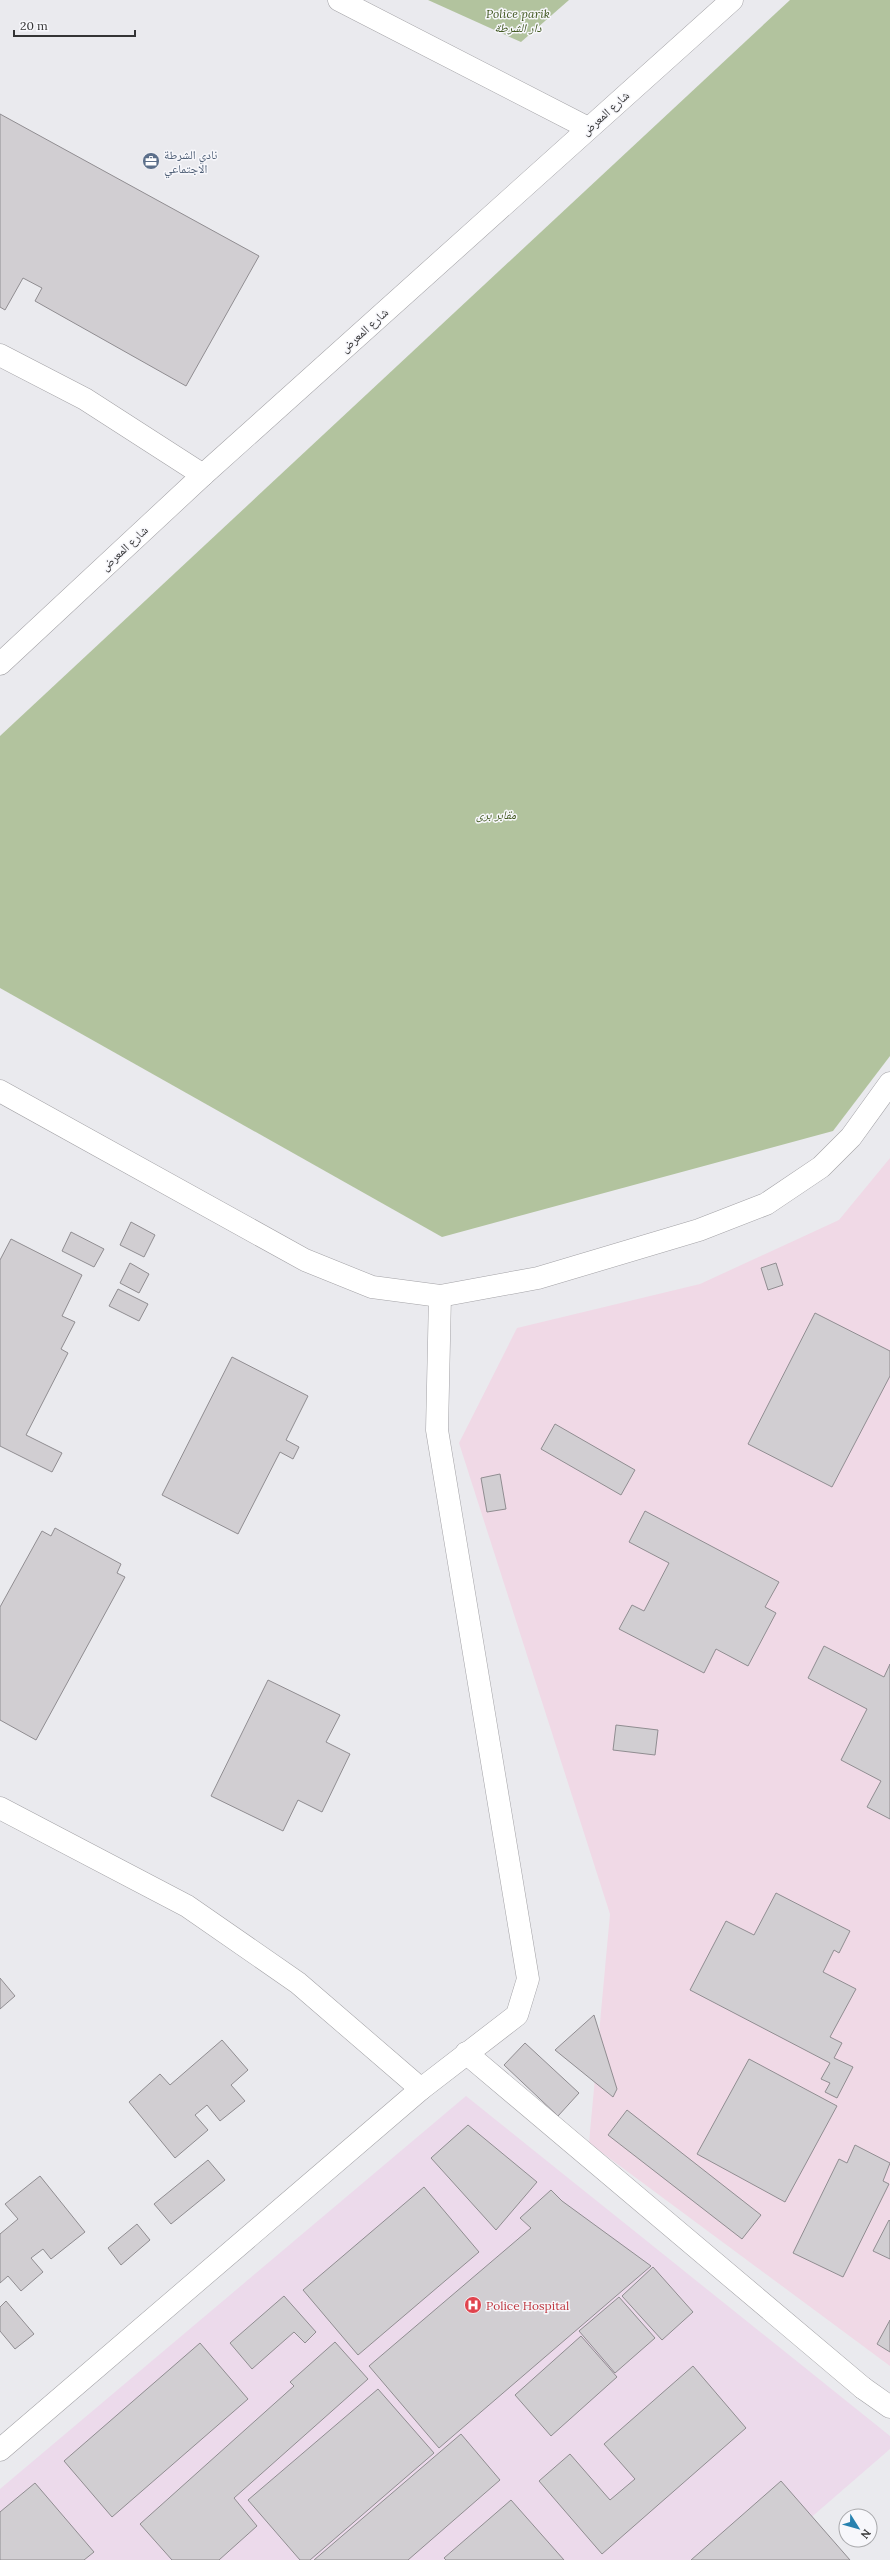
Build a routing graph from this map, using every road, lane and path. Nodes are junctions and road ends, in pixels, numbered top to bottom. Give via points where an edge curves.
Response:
1 (339, 0) edge
2 (732, 0) edge
3 (588, 128) junction
4 (0, 355) edge
5 (203, 475) junction
6 (0, 664) edge
7 (890, 1083) edge
8 (0, 1090) edge
9 (440, 1296) junction
10 (0, 1808) edge
11 (466, 2053) junction
12 (421, 2089) junction
13 (890, 2407) edge
14 (0, 2450) edge

1 - 3 street
2 - 3 street, شارع المعرض
3 - 5 street, شارع المعرض
4 - 5 street via 85,399
5 - 6 street, شارع المعرض
7 - 9 street via 851,1136 821,1167 766,1204 699,1230 538,1278
8 - 9 street via 305,1260 372,1287
9 - 11 street via 437,1430 528,1979 517,2015
10 - 12 street via 187,1906 298,1983
11 - 12 street
11 - 13 street via 863,2388
12 - 14 street

